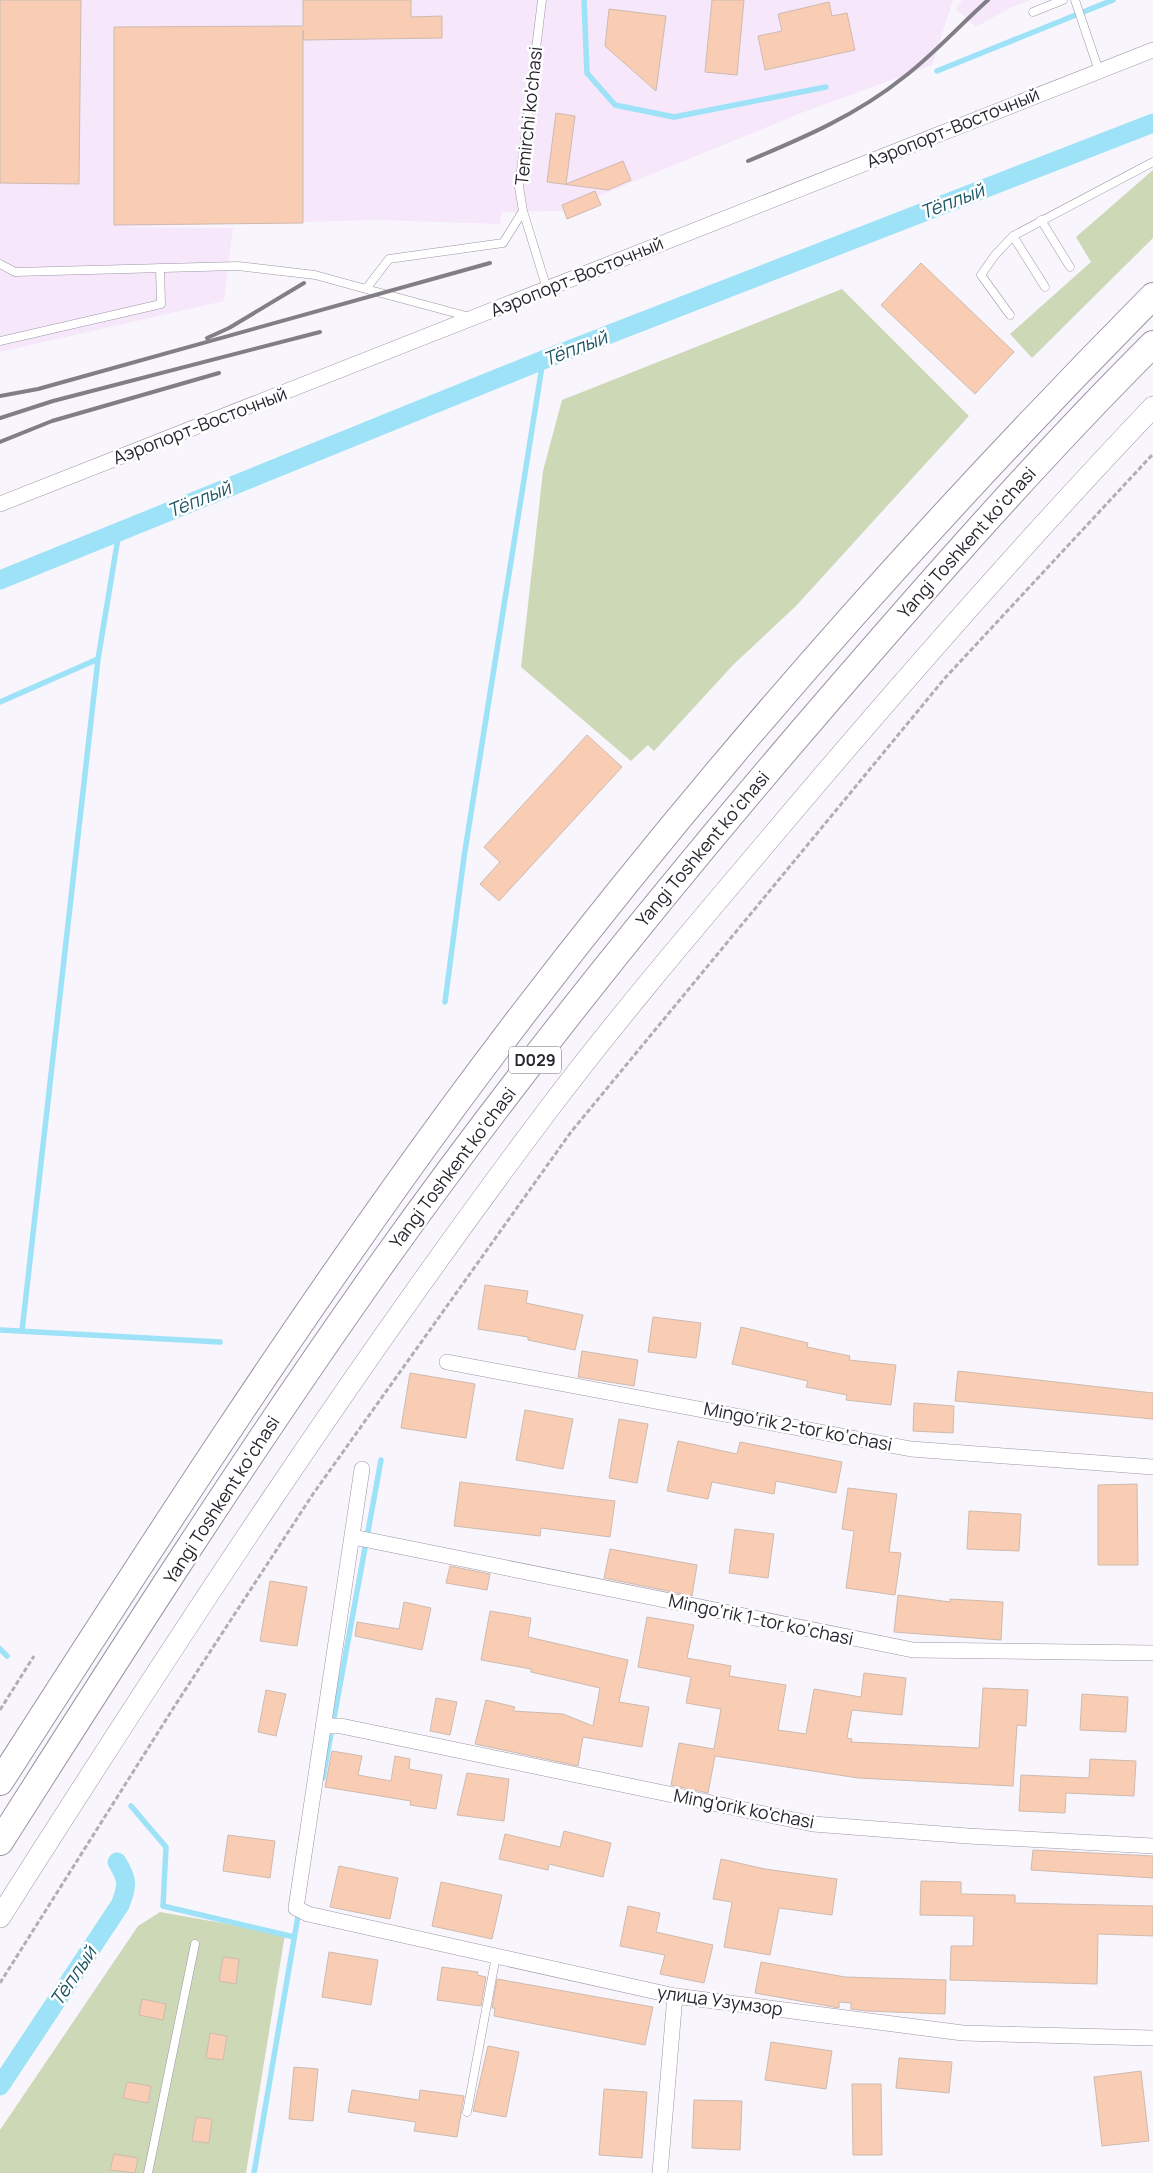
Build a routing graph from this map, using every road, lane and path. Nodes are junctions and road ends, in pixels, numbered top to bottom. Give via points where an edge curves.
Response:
1 (542, 0) edge
2 (1063, 0) edge
3 (1074, 0) edge
4 (1033, 12) dead end
5 (1153, 50) edge
6 (1099, 71) junction
7 (1153, 162) edge
8 (523, 211) junction
9 (1041, 220) junction
10 (1014, 236) junction
11 (0, 264) edge
12 (1070, 267) dead end
13 (160, 268) junction
14 (1045, 287) dead end
15 (366, 289) junction
16 (547, 289) junction
17 (1153, 296) edge
18 (1010, 315) dead end
19 (474, 318) junction
20 (0, 341) edge
21 (1153, 344) edge
22 (1153, 407) edge
23 (1153, 454) edge
24 (0, 504) edge
25 (447, 1362) dead end
26 (1153, 1467) edge
27 (362, 1469) dead end
28 (353, 1537) junction
29 (1153, 1653) edge
30 (34, 1656) dead end
31 (0, 1710) edge
32 (323, 1726) junction
33 (0, 1782) edge
34 (0, 1842) edge
35 (1153, 1846) edge
36 (0, 1917) edge
37 (195, 1944) dead end
38 (496, 1956) junction
39 (0, 1983) edge
40 (675, 1996) junction
41 (1153, 2038) edge
42 (467, 2112) dead end
43 (148, 2173) edge
44 (660, 2173) edge

1 - 8 lane, Temirchi ko'chasi via 519,187
2 - 4 lane
3 - 6 lane
5 - 6 street, Аэропорт-Восточный
6 - 16 street, Аэропорт-Восточный
7 - 9 lane
8 - 15 lane via 503,243 389,259
8 - 16 lane, Temirchi ko'chasi
9 - 10 lane
9 - 12 lane
10 - 14 lane
10 - 18 lane via 981,275
11 - 13 lane via 15,272
13 - 15 lane via 238,266 315,275
13 - 20 lane via 161,304
15 - 19 lane
16 - 19 street, Аэропорт-Восточный
17 - 33 highway, Yangi Toshkent ko‘chasi / D029 via 855,616 639,868 544,989 456,1104 276,1358
19 - 24 street, Аэропорт-Восточный
21 - 34 highway, Yangi Toshkent ko‘chasi / D029 via 965,543 752,789 658,901 459,1158 287,1400
22 - 36 main road via 1018,552 859,733 550,1107 407,1303 269,1501
23 - 39 path via 945,678 571,1132 312,1494
25 - 26 street, Mingo‘rik 2-tor ko‘chasi via 911,1449
27 - 28 street
28 - 29 street, Mingo‘rik 1-tor ko‘chasi via 913,1650
28 - 32 street
30 - 31 path
32 - 35 street, Ming'orik ko'chasi via 341,1726 813,1824
32 - 38 street, улица Узумзор via 302,1911
37 - 43 lane
38 - 40 street, улица Узумзор
38 - 42 lane
40 - 41 street, улица Узумзор via 963,2033
40 - 44 street

